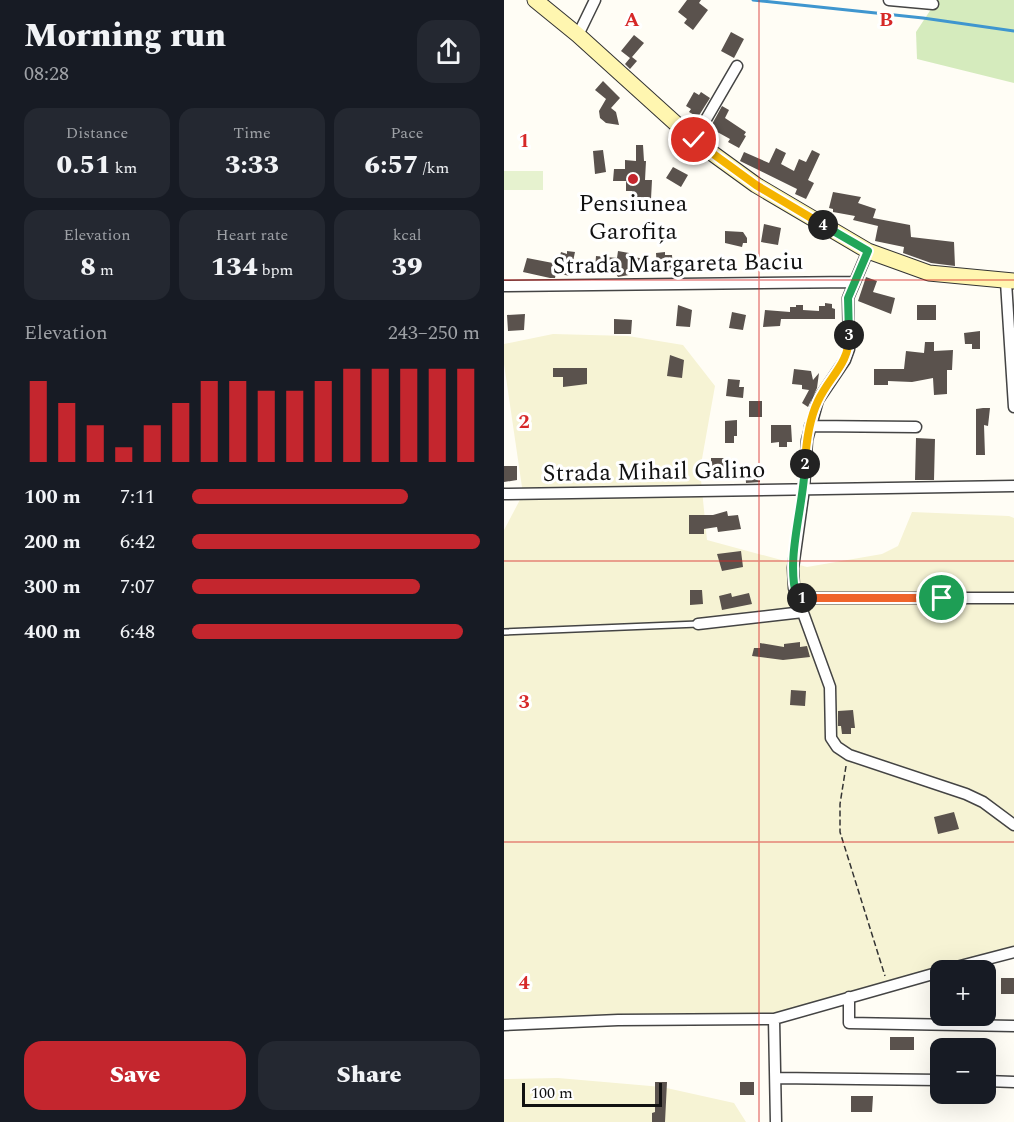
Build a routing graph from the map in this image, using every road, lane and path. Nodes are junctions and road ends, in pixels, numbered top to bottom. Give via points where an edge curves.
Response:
1 (535, 0) edge
2 (595, 0) edge
3 (895, 0) edge
4 (933, 4) dead end
5 (578, 34) junction
6 (737, 66) dead end
7 (694, 140) junction
8 (868, 251) junction
9 (853, 282) junction
10 (1010, 282) edge
11 (504, 286) edge
12 (1014, 407) edge
13 (810, 426) junction
14 (916, 427) dead end
15 (1014, 486) edge
16 (804, 489) junction
17 (504, 494) edge
18 (797, 598) junction
19 (1014, 598) edge
20 (803, 612) junction
21 (698, 624) joint
22 (504, 632) edge
23 (849, 754) junction
24 (1014, 825) edge
25 (1014, 952) edge
26 (983, 960) edge
27 (930, 975) edge
28 (888, 986) junction
29 (849, 997) junction
30 (774, 1019) junction
31 (504, 1026) edge
32 (1014, 1026) edge
33 (776, 1078) junction
34 (930, 1080) edge
35 (996, 1081) edge
36 (1014, 1082) edge
37 (776, 1122) edge

1 - 5 main road
2 - 5 street
3 - 4 street
5 - 7 main road
6 - 7 street
7 - 8 main road via 756,185
8 - 9 street
8 - 10 main road via 929,273
9 - 11 street, Strada Margareta Baciu
9 - 13 street via 847,314 849,349 818,400
10 - 12 street
13 - 14 street
13 - 16 street
15 - 16 street, Strada Mihail Galino
16 - 17 street, Strada Mihail Galino
16 - 18 street via 793,568
18 - 19 street
18 - 20 street
20 - 21 street
20 - 23 street via 830,687 831,738
21 - 22 lane
23 - 24 street via 966,794
23 - 28 path via 840,804 840,832
25 - 26 street
27 - 28 street
28 - 29 street
29 - 30 street
29 - 32 street via 849,1023
30 - 31 street via 618,1020
30 - 33 street
33 - 34 street
33 - 37 street
35 - 36 street

